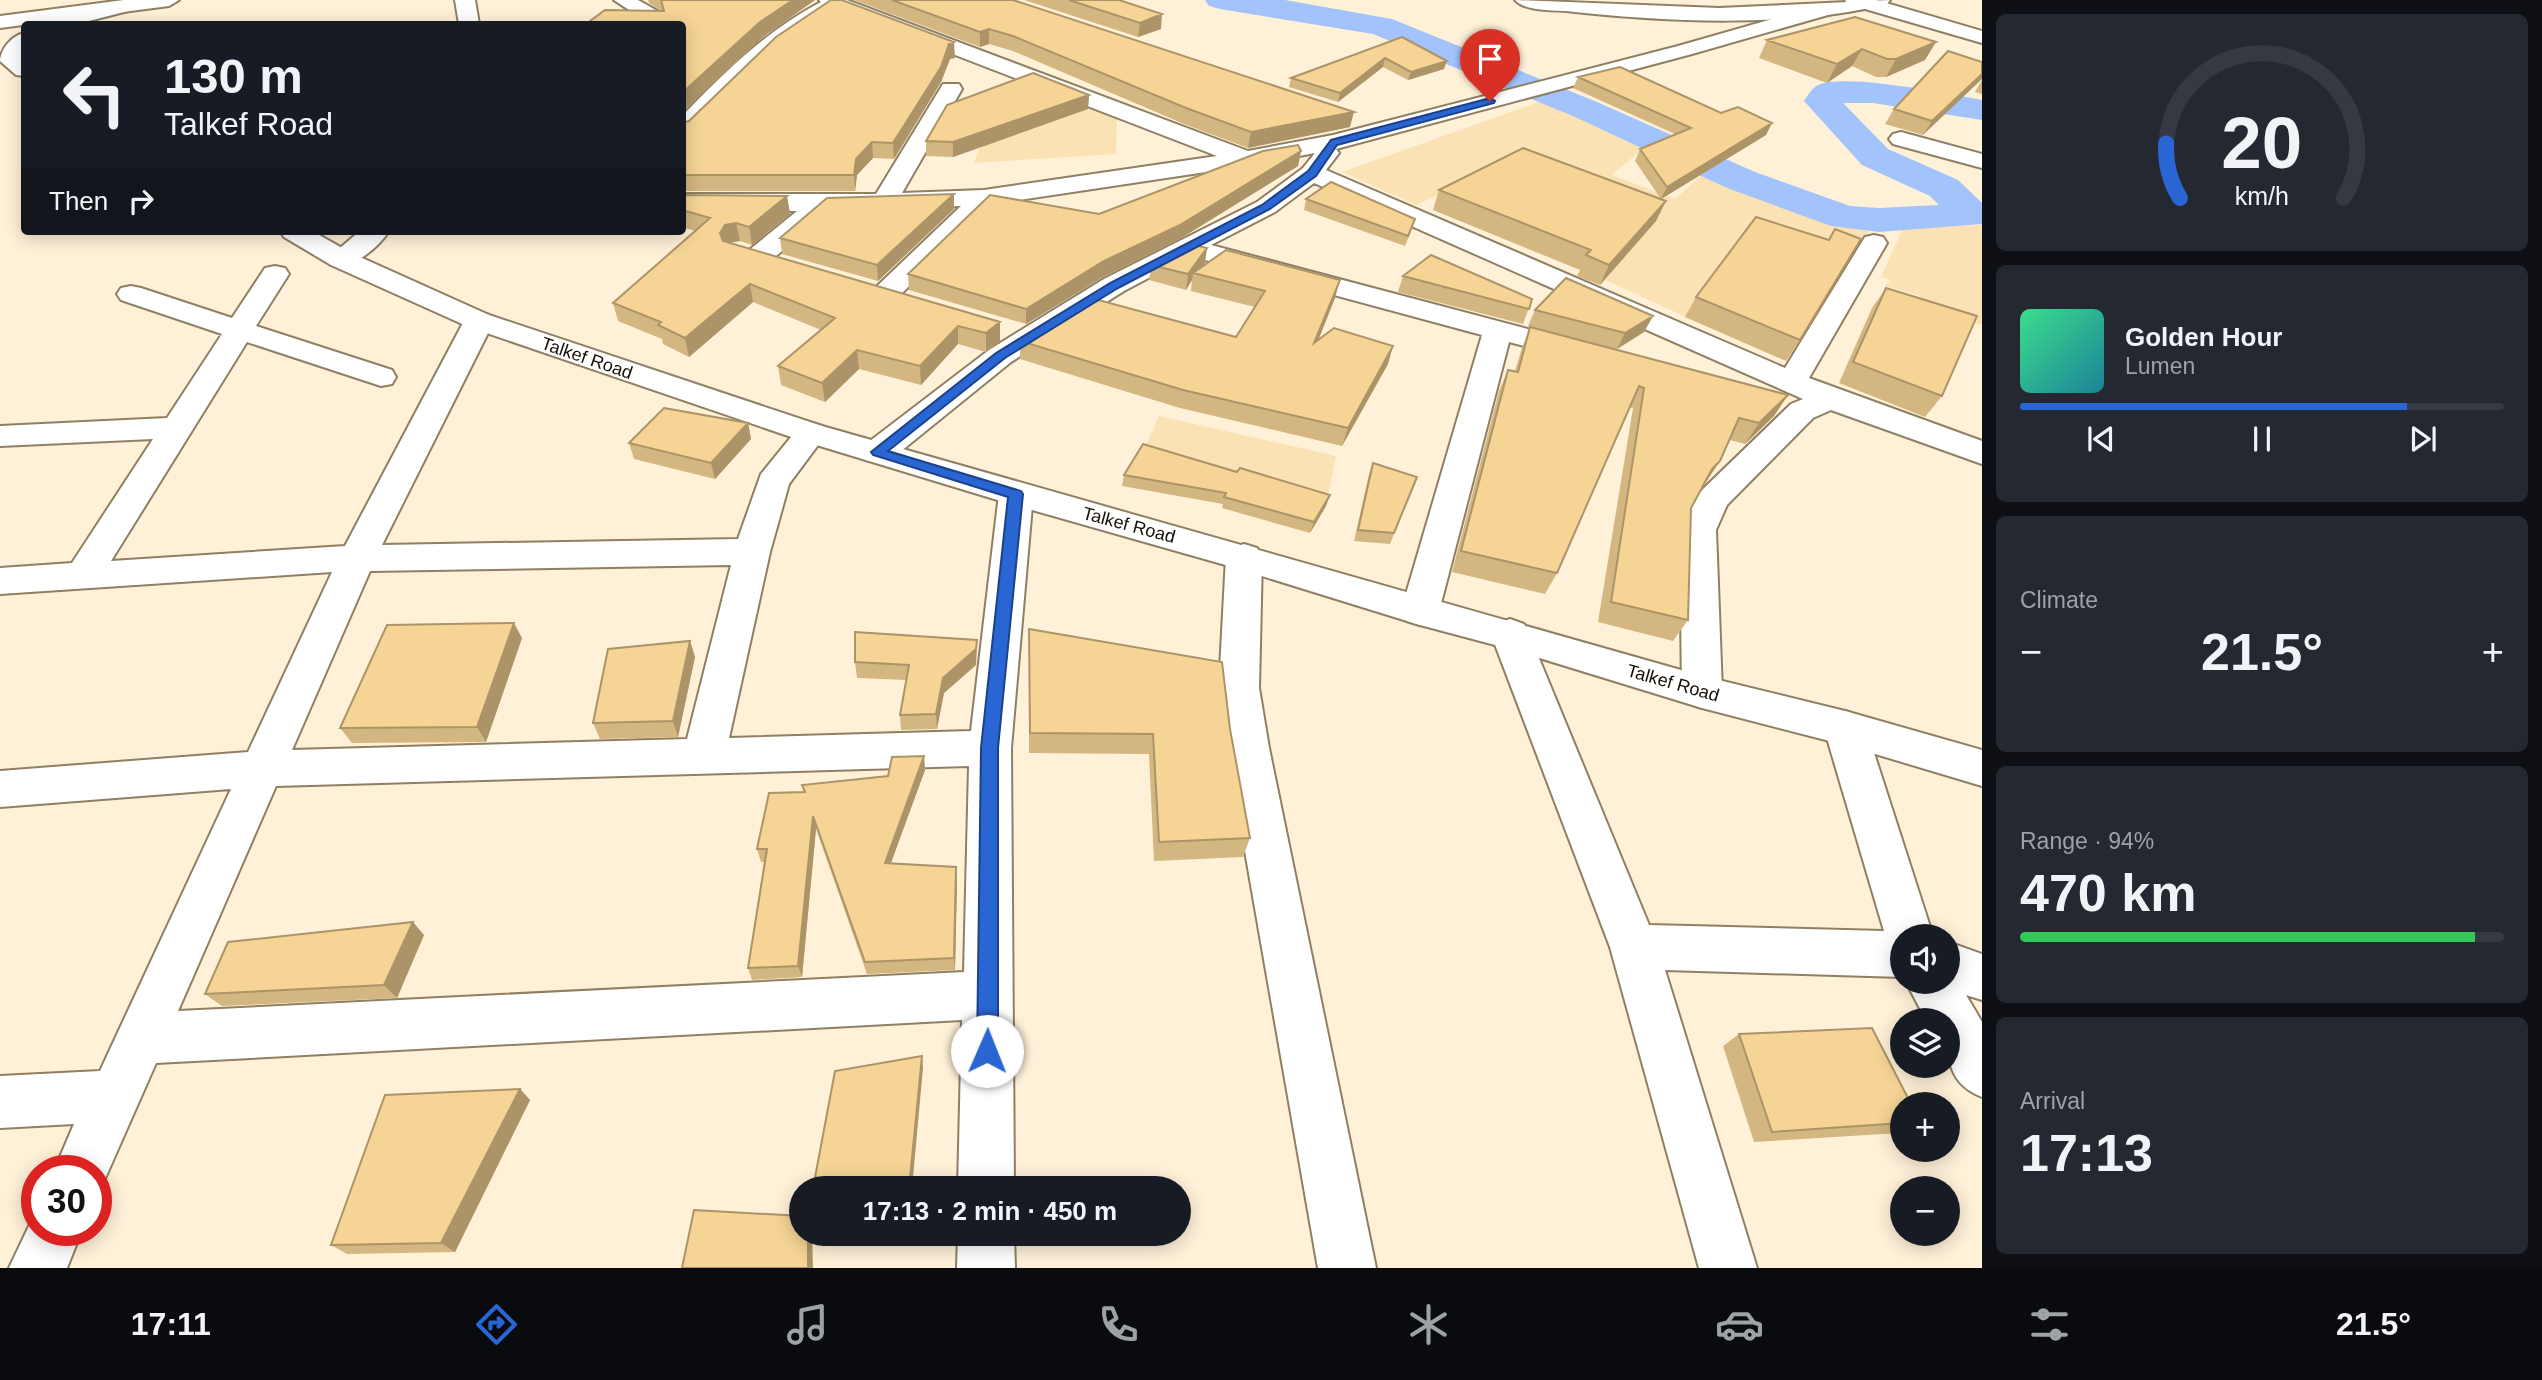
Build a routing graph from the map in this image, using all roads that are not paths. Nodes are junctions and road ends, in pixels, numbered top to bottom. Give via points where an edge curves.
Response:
1 (56, 0) edge
2 (169, 0) edge
3 (465, 0) edge
4 (624, 0) edge
5 (1525, 0) edge
6 (832, 1) edge
7 (1867, 1) edge
8 (125, 6) junction
9 (0, 7) edge
10 (1829, 9) junction
11 (68, 21) edge
12 (468, 21) edge
13 (655, 21) edge
14 (0, 22) edge
15 (1982, 37) edge
16 (21, 42) edge
17 (21, 68) edge
18 (0, 73) edge
19 (21, 83) edge
20 (951, 89) dead end
21 (1346, 116) edge
22 (686, 126) edge
23 (1385, 129) junction
24 (1901, 139) dead end
25 (1334, 142) junction
26 (1246, 159) junction
27 (1982, 161) edge
28 (1312, 173) junction
29 (984, 198) junction
30 (885, 201) junction
31 (686, 202) edge
32 (821, 204) junction
33 (300, 235) edge
34 (371, 235) edge
35 (1874, 243) dead end
36 (1190, 248) junction
37 (760, 258) edge
38 (341, 259) junction
39 (275, 274) dead end
40 (131, 294) dead end
41 (884, 295) edge
42 (479, 321) junction
43 (996, 327) edge
44 (240, 329) junction
45 (1498, 330) junction
46 (1032, 338) junction
47 (1604, 358) edge
48 (381, 377) dead end
49 (1800, 399) junction
50 (178, 428) junction
51 (811, 433) junction
52 (0, 436) edge
53 (878, 452) junction
54 (1982, 453) edge
55 (1016, 494) junction
56 (752, 552) junction
57 (1244, 557) junction
58 (357, 558) junction
59 (83, 575) junction
60 (0, 582) edge
61 (1420, 611) junction
62 (1510, 634) junction
63 (1702, 692) junction
64 (1845, 728) junction
65 (990, 748) junction
66 (704, 755) junction
67 (1982, 768) edge
68 (262, 769) junction
69 (0, 789) edge
70 (1905, 924) edge
71 (1634, 947) junction
72 (1890, 954) edge
73 (1960, 969) edge
74 (1982, 977) edge
75 (1938, 994) edge
76 (988, 995) junction
77 (142, 1038) junction
78 (1982, 1071) edge
79 (115, 1096) junction
80 (0, 1102) edge
81 (88, 1155) edge
82 (986, 1176) edge
83 (47, 1246) edge
84 (986, 1246) edge
85 (37, 1268) edge
86 (986, 1268) edge
87 (1347, 1268) edge
88 (1728, 1268) edge

1 - 9 main road
2 - 8 main road
3 - 12 main road
4 - 13 main road
5 - 10 main road via 1675,15
6 - 22 main road via 766,44
6 - 26 main road
7 - 10 main road
7 - 15 main road
8 - 11 main road
8 - 14 main road
10 - 23 main road
16 - 17 main road via 11,52 11,61
18 - 19 main road
20 - 30 main road
21 - 23 main road
23 - 25 main road
24 - 27 main road
25 - 26 main road
25 - 28 main road
26 - 29 main road
28 - 36 main road via 1266,207
28 - 49 main road
29 - 30 main road
29 - 41 main road
30 - 32 main road
31 - 32 main road
32 - 37 main road
33 - 38 main road, Talkef Road
34 - 38 main road
35 - 49 main road
36 - 45 main road
36 - 46 main road via 1114,285
38 - 42 main road, Talkef Road
39 - 44 main road
40 - 44 main road
42 - 51 main road, Talkef Road
42 - 58 main road
43 - 46 main road
44 - 48 main road
44 - 50 main road
45 - 47 main road
45 - 61 main road
46 - 53 main road via 1000,356
49 - 54 main road
49 - 63 main road via 1713,499 1698,530
50 - 52 main road
50 - 59 main road
51 - 53 main road, Talkef Road
51 - 56 main road via 773,482
53 - 55 main road, Talkef Road
55 - 57 main road, Talkef Road
55 - 65 main road
56 - 58 main road
56 - 66 main road
57 - 61 main road, Talkef Road
57 - 87 main road via 1239,688
58 - 59 main road
58 - 68 main road
59 - 60 main road
61 - 62 main road, Talkef Road
62 - 63 main road, Talkef Road
62 - 71 main road
63 - 64 main road, Talkef Road
64 - 67 main road, Talkef Road
64 - 70 main road
65 - 66 main road
65 - 76 main road
66 - 68 main road
68 - 69 main road
68 - 77 main road
71 - 72 main road
71 - 88 main road
73 - 74 main road
75 - 78 main road
76 - 77 main road
76 - 82 main road
77 - 79 main road
79 - 80 main road
79 - 81 main road
83 - 85 main road
84 - 86 main road

